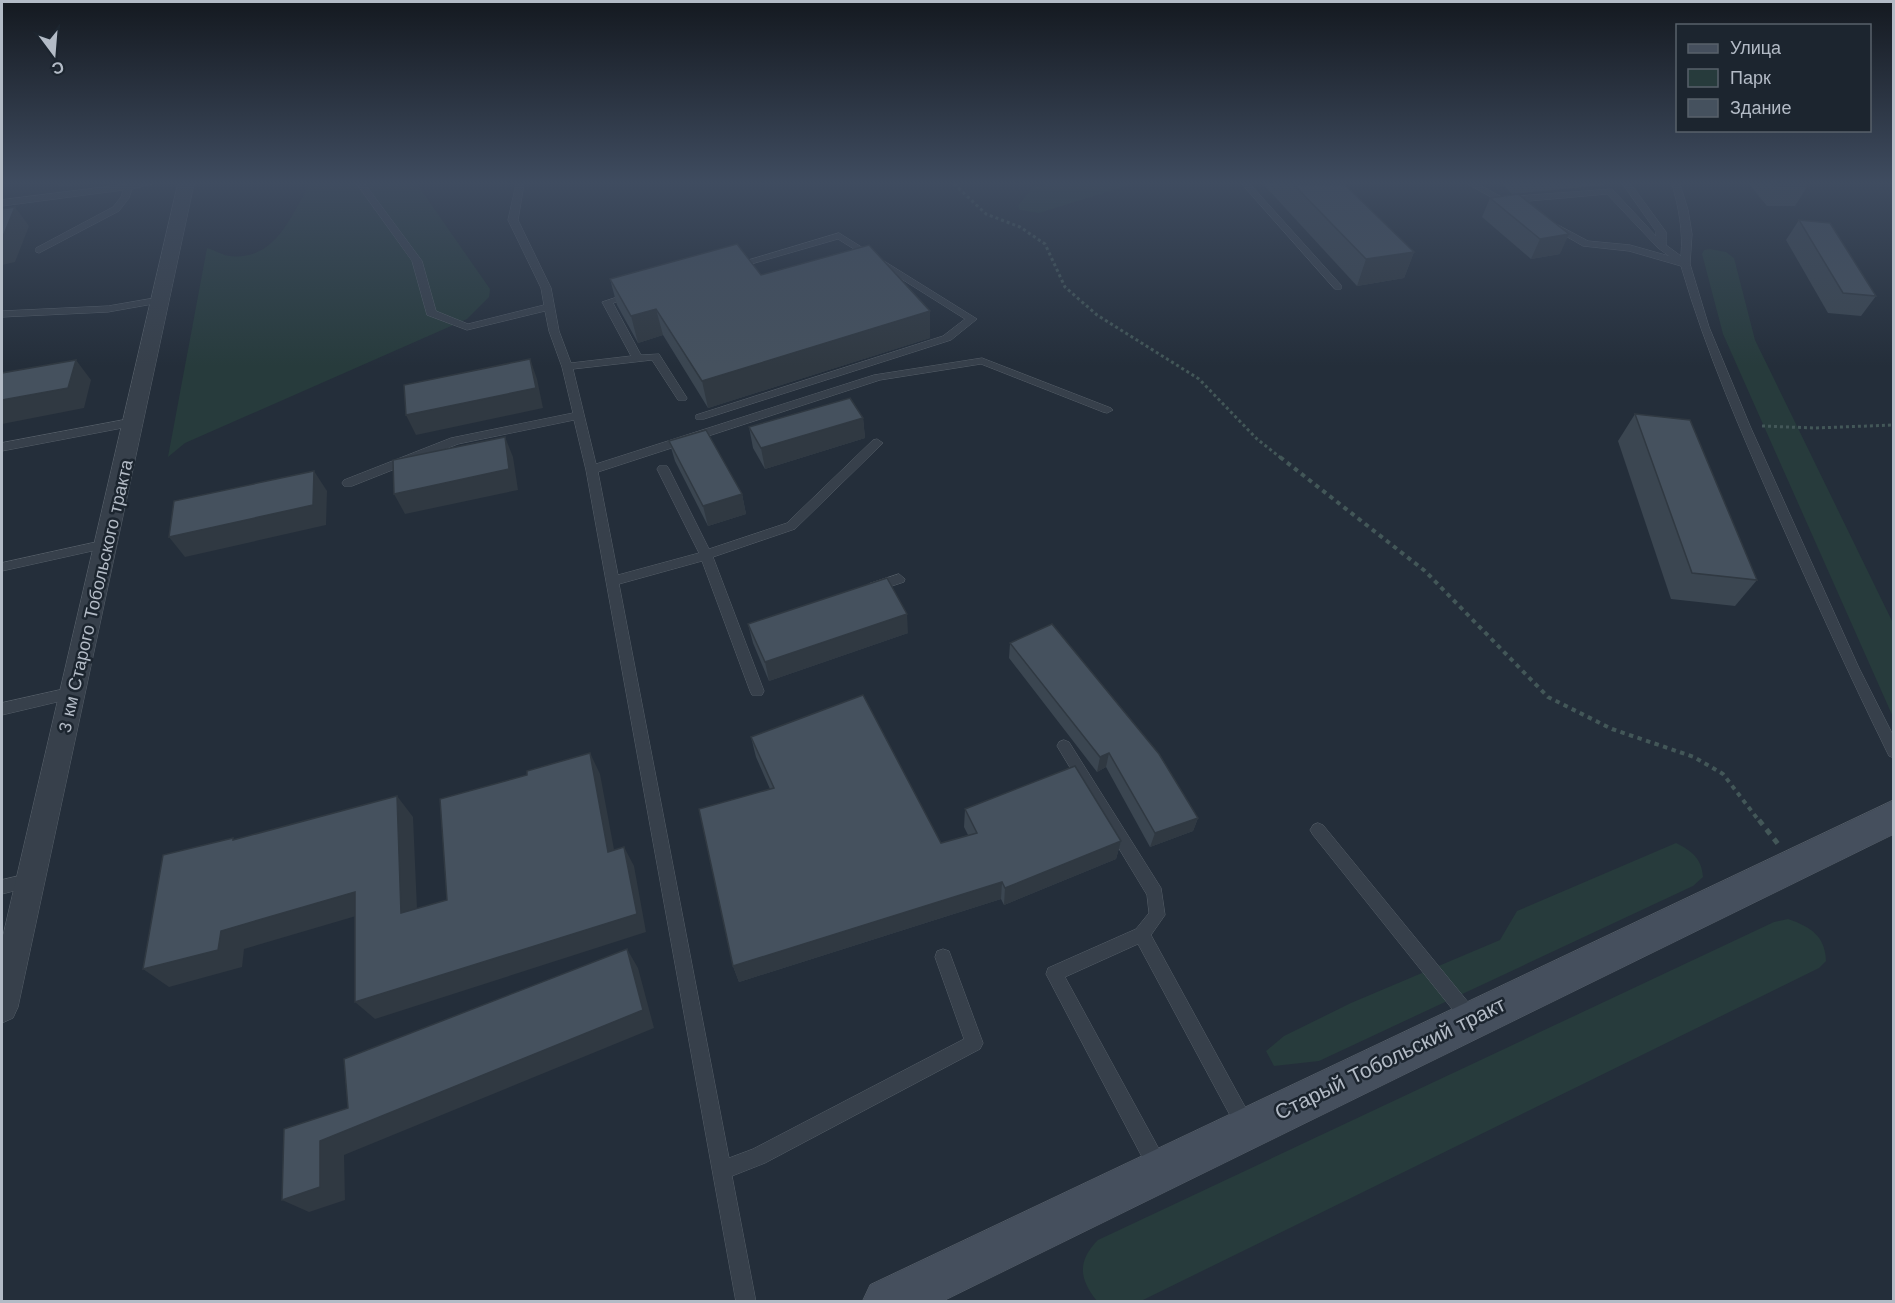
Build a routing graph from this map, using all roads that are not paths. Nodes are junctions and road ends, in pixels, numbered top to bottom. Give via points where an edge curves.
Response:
1 (49, 245) edge
2 (173, 245) edge
3 (405, 245) edge
4 (525, 245) edge
5 (808, 245) edge
6 (853, 245) edge
7 (1300, 245) edge
8 (1595, 245) edge
9 (1686, 245) edge
10 (1661, 246) edge
11 (39, 250) dead end
12 (1685, 264) junction
13 (729, 267) edge
14 (1338, 287) dead end
15 (640, 292) edge
16 (161, 300) junction
17 (549, 307) junction
18 (2, 314) edge
19 (637, 357) junction
20 (567, 367) junction
21 (682, 398) dead end
22 (1107, 410) dead end
23 (579, 415) junction
24 (700, 417) dead end
25 (134, 422) junction
26 (877, 443) dead end
27 (2, 447) edge
28 (663, 469) dead end
29 (592, 470) junction
30 (348, 483) dead end
31 (106, 544) junction
32 (706, 555) junction
33 (2, 567) edge
34 (899, 579) dead end
35 (612, 581) junction
36 (866, 590) edge
37 (757, 691) dead end
38 (73, 693) junction
39 (2, 709) edge
40 (1064, 746) dead end
41 (1893, 752) edge
42 (1893, 816) edge
43 (1318, 830) dead end
44 (31, 880) junction
45 (2, 887) edge
46 (1142, 934) junction
47 (943, 957) dead end
48 (2, 1007) edge
49 (1471, 1019) junction
50 (1247, 1127) junction
51 (722, 1170) junction
52 (1160, 1170) junction
53 (746, 1302) edge
54 (887, 1302) edge

1 - 11 lane
2 - 16 street, 3 км Старого Тобольского тракта
3 - 17 lane via 417,261 431,313 467,327
4 - 17 lane via 546,288
5 - 13 lane
6 - 24 lane via 972,319 947,338
7 - 14 lane
8 - 12 lane via 1630,248
9 - 12 lane
10 - 12 lane
12 - 41 lane via 1704,327 1744,426
15 - 19 lane via 607,302
16 - 18 lane via 108,309
16 - 25 street, 3 км Старого Тобольского тракта
17 - 20 lane
19 - 20 lane
19 - 21 lane via 655,356
20 - 23 lane
22 - 29 lane via 982,361 878,377
23 - 29 lane
23 - 30 lane via 455,441
25 - 27 lane
25 - 31 street, 3 км Старого Тобольского тракта
26 - 32 lane via 791,525
28 - 32 lane
29 - 35 lane
31 - 33 lane
31 - 38 street, 3 км Старого Тобольского тракта
32 - 35 lane
32 - 37 lane via 741,633
34 - 36 lane
35 - 51 lane
38 - 39 lane
38 - 44 street, 3 км Старого Тобольского тракта
40 - 46 lane via 1155,893 1157,915
42 - 49 street, Старый Тобольский тракт
43 - 49 lane
44 - 45 lane
44 - 48 street, 3 км Старого Тобольского тракта
46 - 50 lane
46 - 52 lane via 1054,974
47 - 51 lane via 974,1043 758,1156
49 - 50 street, Старый Тобольский тракт
50 - 52 street, Старый Тобольский тракт
51 - 53 lane
52 - 54 street, Старый Тобольский тракт

